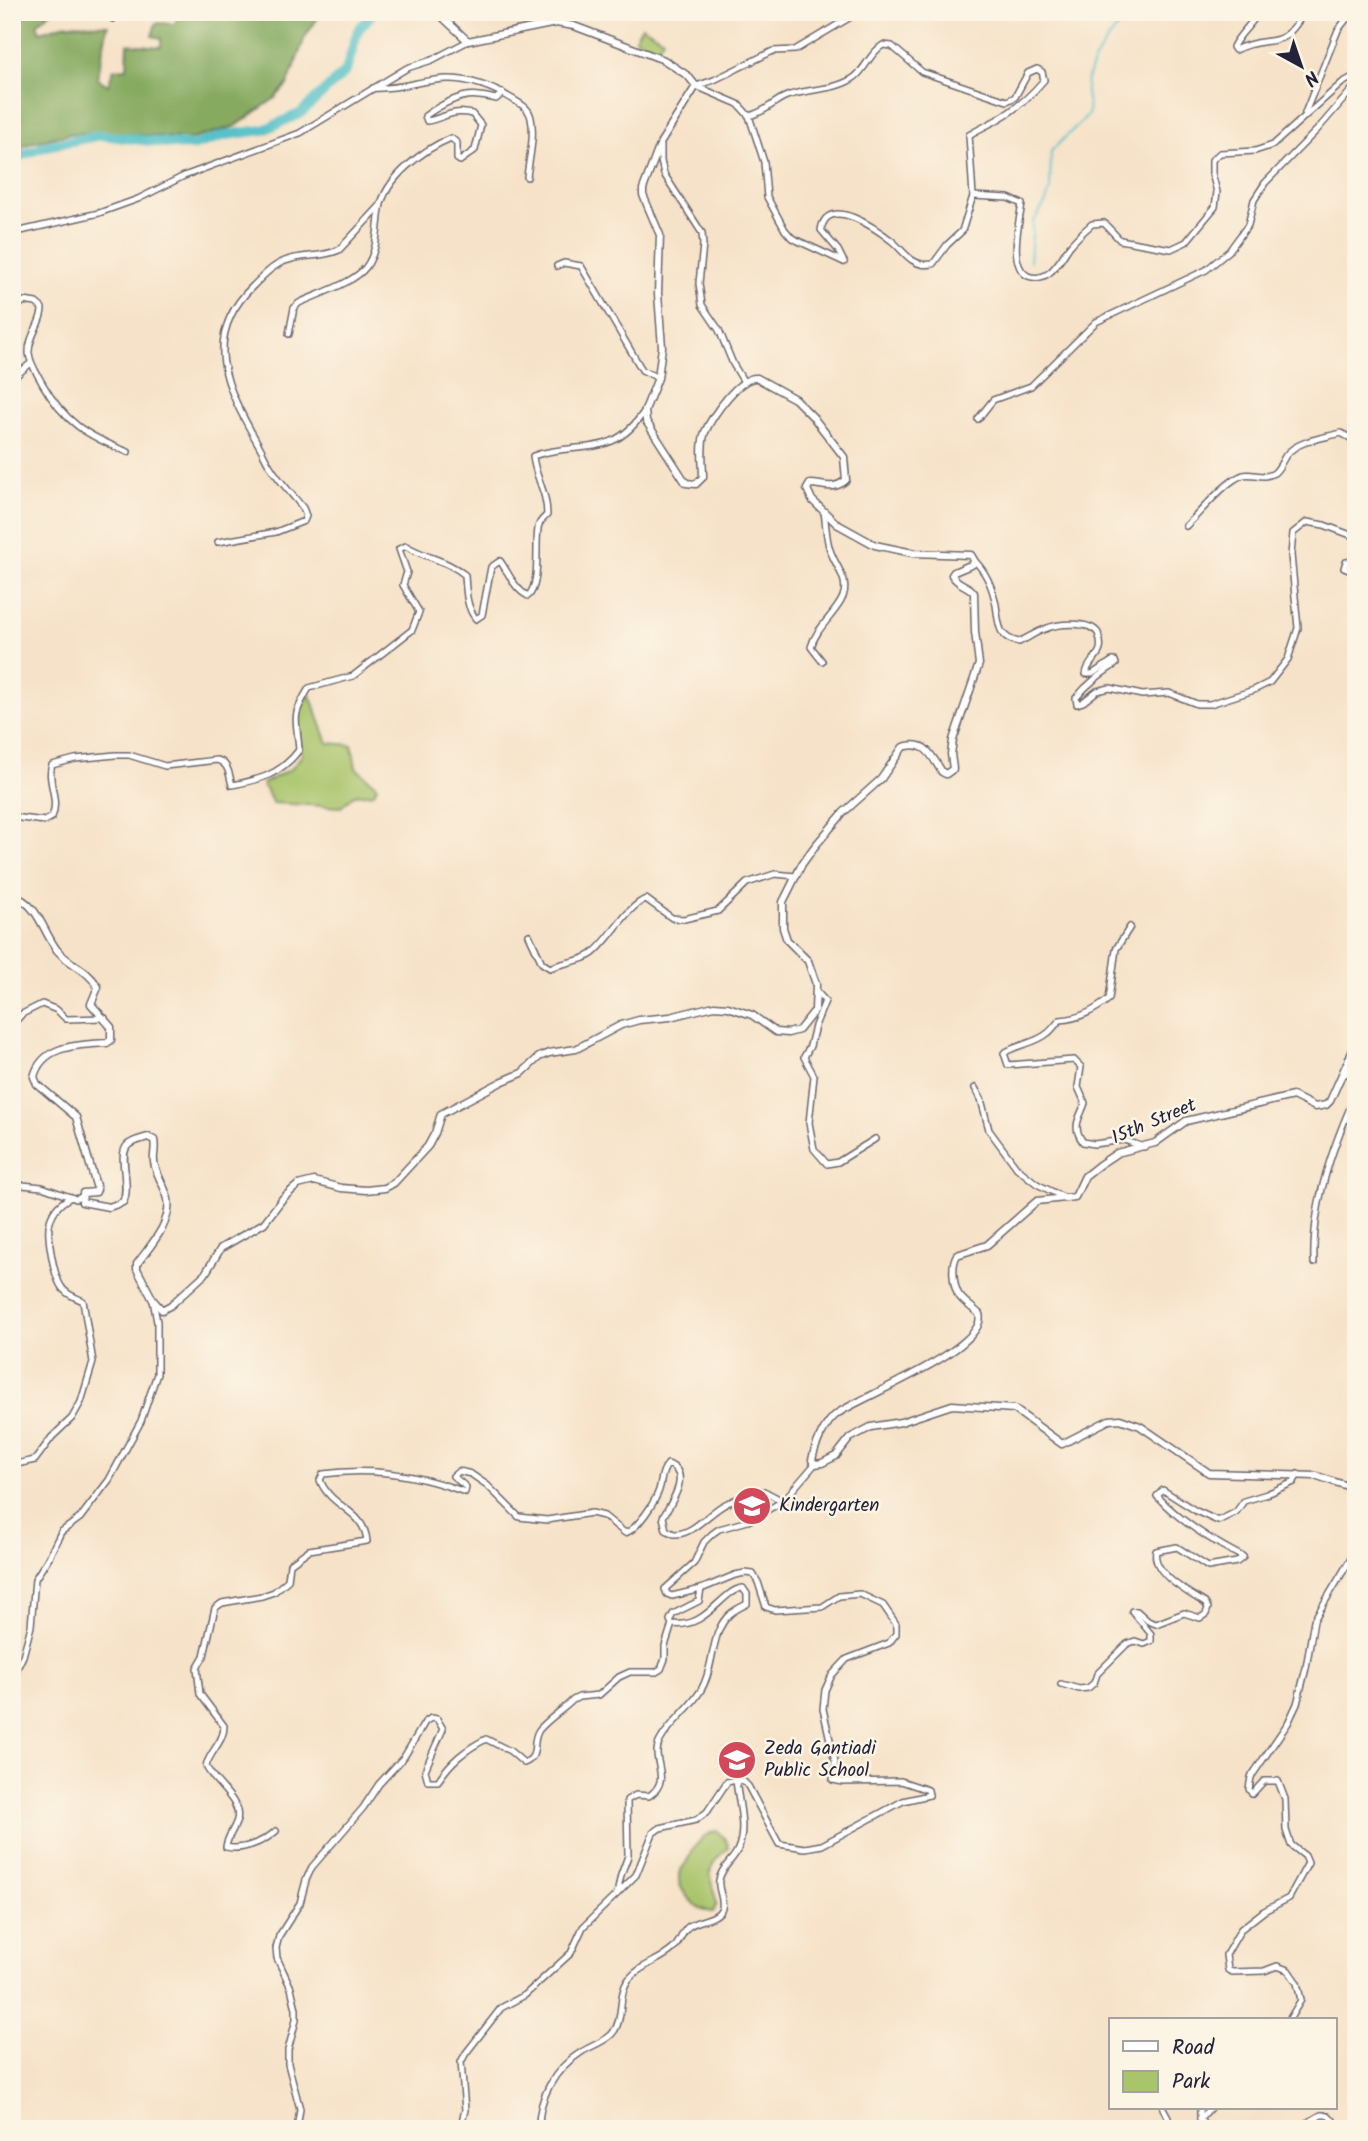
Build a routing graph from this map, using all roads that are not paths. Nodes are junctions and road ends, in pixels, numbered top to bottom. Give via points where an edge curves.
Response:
1 (17, 12) edge
2 (437, 12) edge
3 (859, 12) edge
4 (1259, 12) edge
5 (1304, 12) edge
6 (1352, 12) edge
7 (12, 15) edge
8 (468, 41) junction
9 (1356, 84) edge
10 (696, 86) junction
11 (373, 88) junction
12 (503, 93) junction
13 (750, 116) junction
14 (1305, 116) junction
15 (661, 142) junction
16 (527, 177) dead end
17 (973, 197) junction
18 (380, 206) junction
19 (15, 232) edge
20 (12, 242) edge
21 (557, 266) dead end
22 (12, 311) edge
23 (289, 334) dead end
24 (31, 363) junction
25 (658, 377) junction
26 (12, 379) edge
27 (744, 382) junction
28 (645, 410) junction
29 (978, 419) dead end
30 (1356, 441) edge
31 (128, 452) dead end
32 (824, 512) junction
33 (1186, 526) dead end
34 (1356, 537) edge
35 (218, 542) dead end
36 (974, 560) junction
37 (1356, 561) edge
38 (1356, 573) edge
39 (822, 661) dead end
40 (12, 817) edge
41 (796, 876) junction
42 (12, 895) edge
43 (1130, 927) dead end
44 (529, 935) dead end
45 (816, 991) junction
46 (105, 1018) junction
47 (12, 1025) edge
48 (1356, 1043) edge
49 (1356, 1064) edge
50 (1338, 1080) junction
51 (975, 1088) dead end
52 (1356, 1094) edge
53 (875, 1139) dead end
54 (1144, 1147) junction
55 (12, 1184) edge
56 (71, 1197) junction
57 (81, 1198) junction
58 (1067, 1199) junction
59 (1314, 1263) dead end
60 (152, 1300) junction
61 (815, 1464) junction
62 (12, 1465) edge
63 (1298, 1474) junction
64 (1356, 1489) edge
65 (783, 1501) junction
66 (1356, 1549) edge
67 (1356, 1557) edge
68 (1348, 1560) junction
69 (701, 1589) junction
70 (672, 1624) junction
71 (12, 1679) edge
72 (1061, 1684) dead end
73 (736, 1780) junction
74 (276, 1831) dead end
75 (617, 1894) junction
76 (1290, 2018) edge
77 (1164, 2110) edge
78 (1200, 2110) edge
79 (1208, 2110) edge
80 (1200, 2119) junction
81 (297, 2129) edge
82 (460, 2129) edge
83 (538, 2129) edge
84 (1168, 2129) edge
85 (1207, 2129) edge
86 (1297, 2129) edge
87 (1332, 2129) edge

1 - 7 street
2 - 8 street
3 - 10 street via 795,50 773,51
4 - 5 street via 1235,42 1235,50 1285,38
6 - 14 street via 1338,30
8 - 10 street via 556,23 574,26 664,60
8 - 11 street
9 - 14 street via 1351,78 1342,83
9 - 29 street via 1265,183 1254,200 1248,225 1229,251 1206,270 1096,321 1031,386 993,400
10 - 13 street via 738,104
10 - 15 street
11 - 12 street via 446,79
11 - 19 street via 300,133 184,176 138,199
12 - 16 street via 527,108 531,116
12 - 18 street via 496,99 476,95 458,99 425,116 431,121 447,113 472,114 481,125 475,150 460,161 454,139 436,144 408,165
13 - 17 street via 764,162 766,197 778,219 792,238 844,261 821,230 826,218 834,214 845,214 874,228 910,259 933,264 962,231
13 - 17 street via 763,113 783,97 854,78 873,51 883,45 892,46 922,72 1007,101 1015,97 1028,73 1037,69 1044,80 1034,92 969,135
14 - 17 street via 1273,145 1220,153 1212,160 1215,207 1186,242 1171,249 1120,240 1104,223 1092,224 1051,272 1033,278 1017,265 1022,204 1008,198
15 - 25 street via 643,189 660,235 662,346
15 - 27 street via 664,174 702,233 698,283 702,305
18 - 23 street via 376,243 366,268 299,303
18 - 35 street via 339,250 275,265 231,313 224,332 223,368 228,385 270,467 306,516 276,532
19 - 20 street
21 - 25 street via 581,266 642,370
22 - 24 street via 24,301 42,308 31,338
24 - 26 street
24 - 31 street via 57,407 75,425
25 - 28 street
27 - 28 street via 705,431 703,477 696,484 686,483 678,473 650,429
27 - 32 street via 757,378 794,398 844,457 843,483 807,486
28 - 40 street via 637,422 602,447 533,456 547,515 538,526 535,579 528,596 515,586 500,561 496,562 491,567 482,615 476,620 465,575 406,546 399,549 407,572 403,585 419,611 412,630 354,676 309,688 296,709 299,750 282,769 232,785 224,762 218,760 164,766 129,755 75,759 52,765 49,771 56,804 52,817 45,821
30 - 33 street via 1341,433 1296,447 1272,474 1244,474 1232,481
32 - 36 street via 850,533 875,545 913,553 967,554
32 - 39 street via 830,550 845,582 840,603 811,647
34 - 36 street via 1307,522 1293,533 1290,555 1298,628 1288,659 1270,682 1210,704 1169,693 1142,695 1110,688 1077,704 1081,692 1116,664 1112,661 1086,674 1101,649 1098,633 1090,626 1067,626 1047,627 1019,642 1005,637 998,627 992,587
36 - 41 street via 951,575 974,593 979,657 953,740 951,773 942,772 923,747 903,747 881,779 827,831
37 - 38 street via 1346,562 1343,568
41 - 44 street via 775,874 747,883 718,911 684,919 672,918 643,901 635,904 589,957 550,968 542,963
41 - 45 street via 783,902 783,928 787,940 808,961
42 - 46 street via 26,901 59,951 93,979 98,987 91,1004
43 - 54 street via 1116,949 1110,999 1071,1020 1060,1020 1047,1035 1004,1053 1008,1065 1074,1060 1081,1067 1077,1087 1084,1103 1077,1135 1094,1144 1124,1140
45 - 53 street via 824,1001 804,1057 814,1076 809,1123 814,1149 827,1164
45 - 60 street via 812,1015 799,1030 788,1033 776,1032 752,1015 715,1006 630,1022 576,1049 539,1057 522,1073 442,1114 428,1146 394,1184 366,1190 314,1181 298,1185 264,1223 221,1248 205,1274 171,1305 159,1310
46 - 47 street via 66,1019 42,1004
46 - 57 street via 111,1040 55,1051 41,1062 34,1077 76,1117 97,1189
48 - 50 street, 15th Street
49 - 50 street
50 - 54 street, 15th Street via 1326,1105 1315,1107 1293,1097 1197,1118
51 - 58 street via 989,1130 1017,1168
52 - 59 street via 1332,1149 1321,1190
54 - 58 street, 15th Street via 1118,1153 1099,1165 1085,1175 1077,1195
55 - 56 street via 42,1186
56 - 57 street
56 - 62 street via 58,1205 48,1224 52,1258 64,1291 83,1301 93,1362 72,1418 35,1460
57 - 60 street via 82,1202 109,1207 123,1202 128,1144 148,1137 154,1140 154,1161 168,1211 164,1225 137,1264
58 - 61 street via 1037,1201 987,1245 957,1255 953,1265 956,1287 979,1314 980,1324 943,1357 836,1415 814,1448 811,1460
60 - 71 street via 157,1322 157,1374 141,1421 109,1480 80,1517 61,1532 35,1579 31,1626
61 - 63 street via 836,1456 850,1438 871,1427 962,1405 1014,1409 1062,1444 1121,1419 1140,1426 1209,1473
61 - 65 street
63 - 64 street via 1328,1478
63 - 72 street via 1294,1482 1244,1501 1236,1513 1218,1521 1163,1490 1157,1496 1167,1508 1243,1558 1208,1567 1177,1547 1156,1551 1160,1568 1205,1602 1206,1614 1200,1618 1184,1613 1156,1624 1132,1611 1152,1639 1127,1644 1088,1688
65 - 69 street via 712,1534 694,1563 665,1589 672,1597
65 - 74 street via 764,1491 740,1498 688,1531 674,1534 666,1530 663,1517 677,1493 680,1475 668,1464 658,1493 638,1526 625,1533 592,1513 547,1520 519,1517 487,1485 459,1471 453,1476 466,1487 464,1492 381,1472 323,1474 322,1485 334,1502 358,1517 366,1528 367,1541 309,1550 290,1563 288,1580 274,1592 215,1608 197,1668 201,1694 224,1731 207,1770 237,1811 226,1847 267,1839
66 - 68 street
67 - 68 street
68 - 76 street via 1314,1620 1297,1704 1251,1777 1249,1788 1252,1794 1264,1780 1278,1781 1291,1846 1308,1863 1289,1898 1241,1929 1226,1955 1232,1972 1277,1966 1288,1970 1301,2000
69 - 70 street via 699,1601 673,1614
69 - 73 street via 745,1573 753,1574 766,1606 775,1610 822,1607 839,1595 860,1594 883,1605 896,1624 890,1643 847,1658 825,1690 823,1709 835,1762 833,1780 901,1781 928,1790 929,1795 903,1801 841,1836 805,1848 779,1844 748,1786
70 - 75 street via 699,1619 735,1589 743,1588 747,1594 747,1604 720,1626 701,1691 660,1742 659,1786 649,1796 627,1800 628,1856
70 - 81 street via 661,1669 630,1672 599,1695 573,1700 539,1731 532,1760 524,1763 486,1739 460,1755 438,1781 428,1781 425,1770 443,1729 437,1719 425,1722 404,1757 312,1867 300,1903 276,1948 296,2009 288,2064 300,2109
73 - 75 street via 727,1782 696,1820 653,1833 636,1875
73 - 83 street via 741,1842 723,1867 720,1911 687,1927 674,1948 628,1980 615,2031 560,2070 538,2112
75 - 82 street via 583,1927 570,1952 525,1995 489,2020 466,2053 461,2062 465,2110
77 - 84 street
78 - 80 street
79 - 80 street
80 - 85 street
86 - 87 street via 1328,2115

